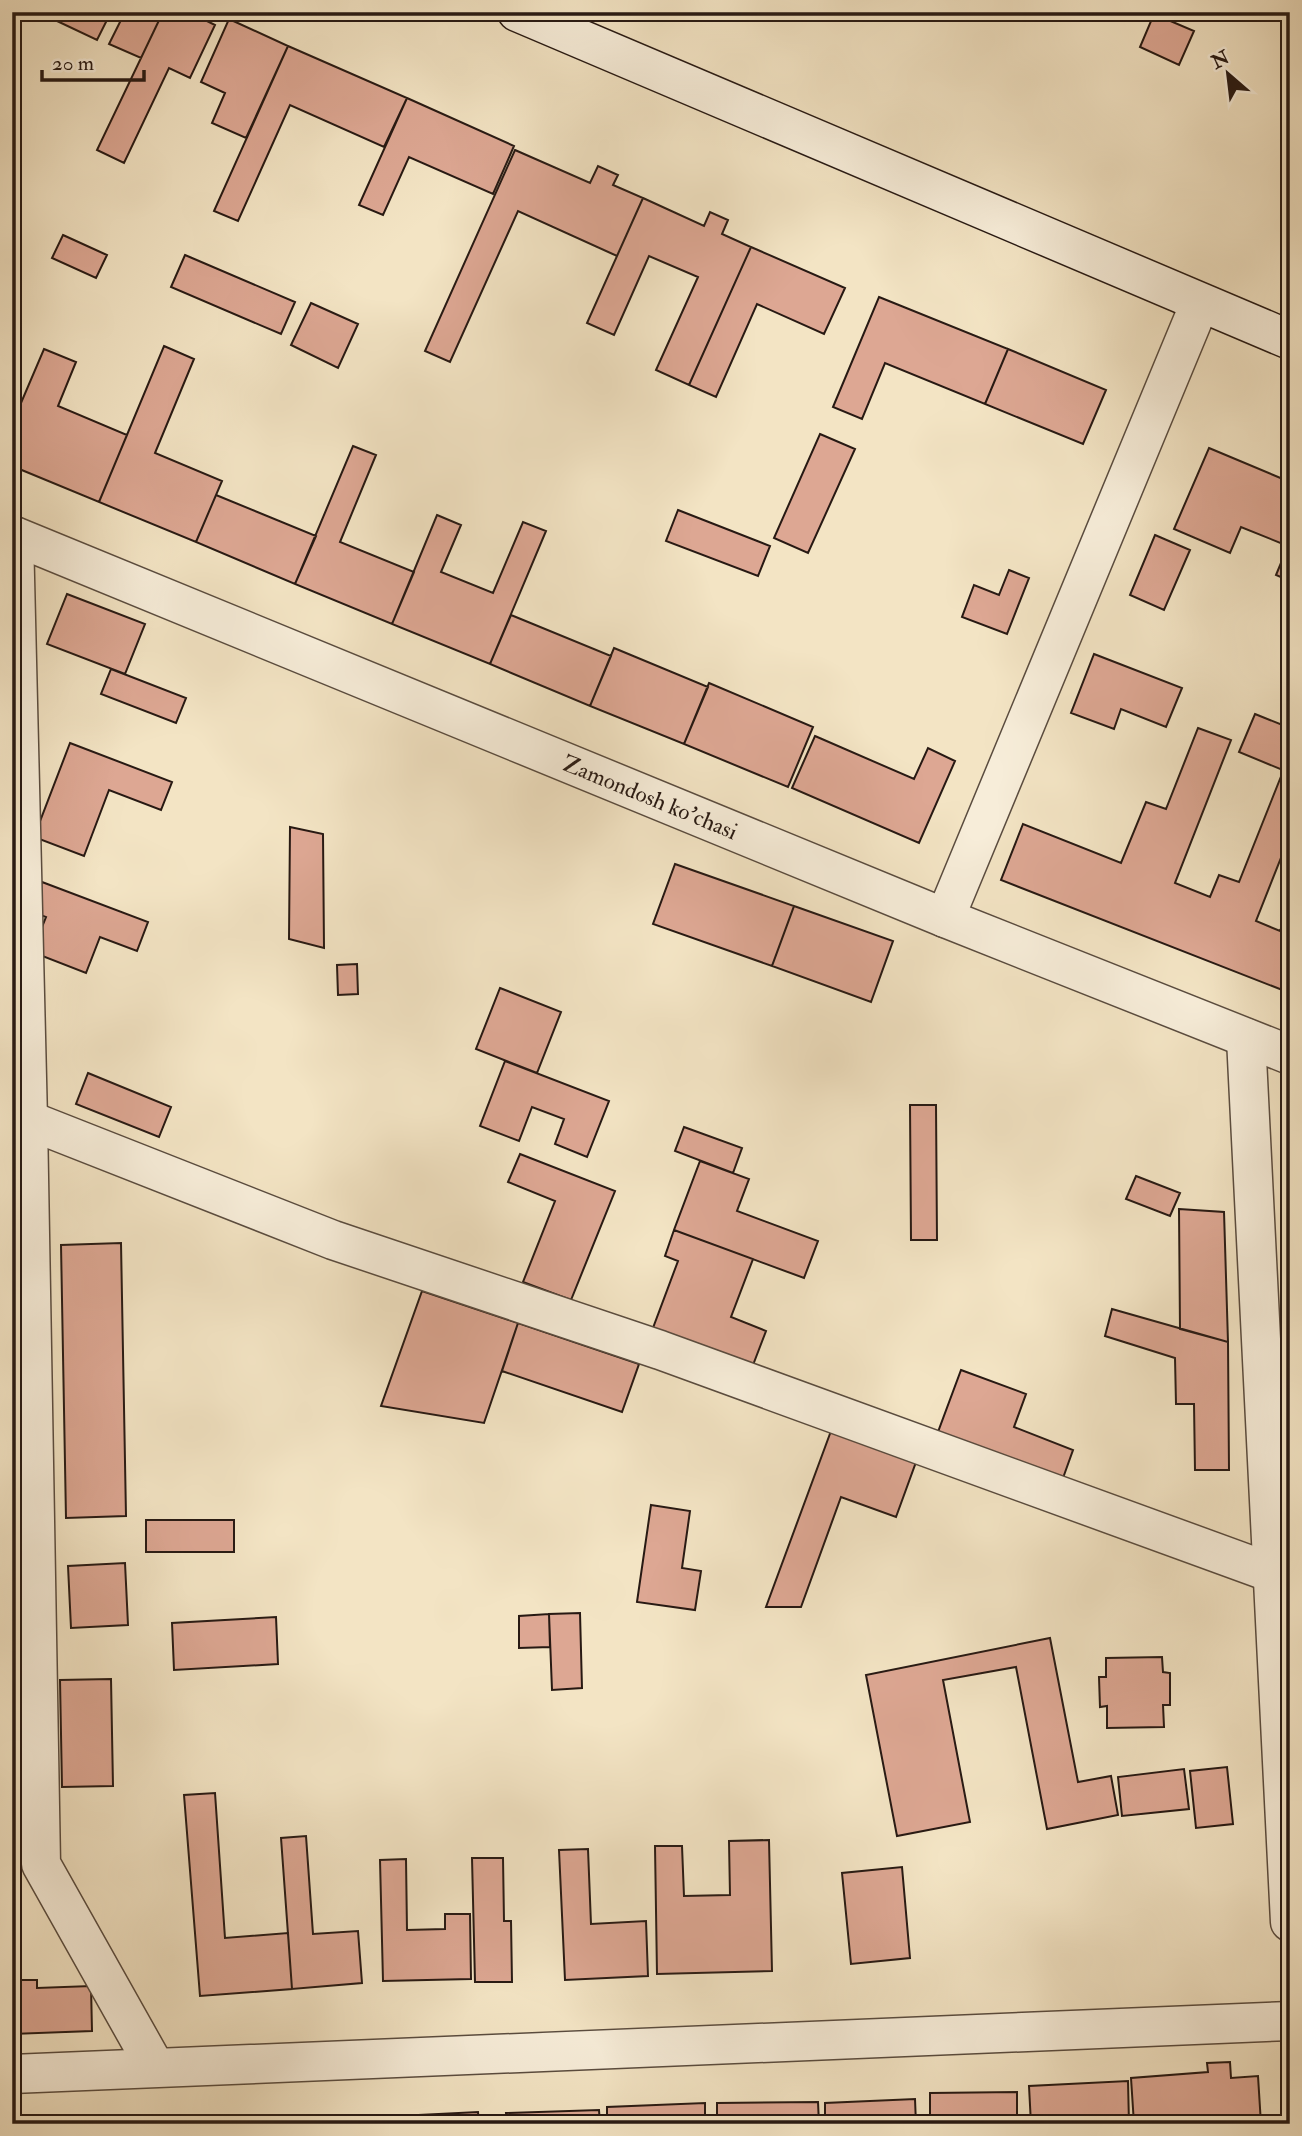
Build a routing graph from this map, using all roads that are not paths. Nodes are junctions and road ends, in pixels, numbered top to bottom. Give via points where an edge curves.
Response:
1 (517, 12) edge
2 (1199, 303) junction
3 (1290, 340) edge
4 (13, 535) edge
5 (945, 918) junction
6 (1246, 1038) junction
7 (1290, 1055) edge
8 (28, 1120) junction
9 (1272, 1573) junction
10 (1290, 1922) edge
11 (1290, 2021) edge
12 (155, 2067) junction
13 (12, 2074) edge

1 - 2 street
2 - 3 street
2 - 5 street
4 - 5 street, Zamondosh ko'chasi
4 - 8 street
5 - 6 street, Zamondosh ko'chasi
6 - 7 street, Zamondosh ko'chasi
6 - 9 street
8 - 9 street via 333,1240 660,1350
8 - 12 street via 41,1864
9 - 10 street
11 - 12 street
12 - 13 street

